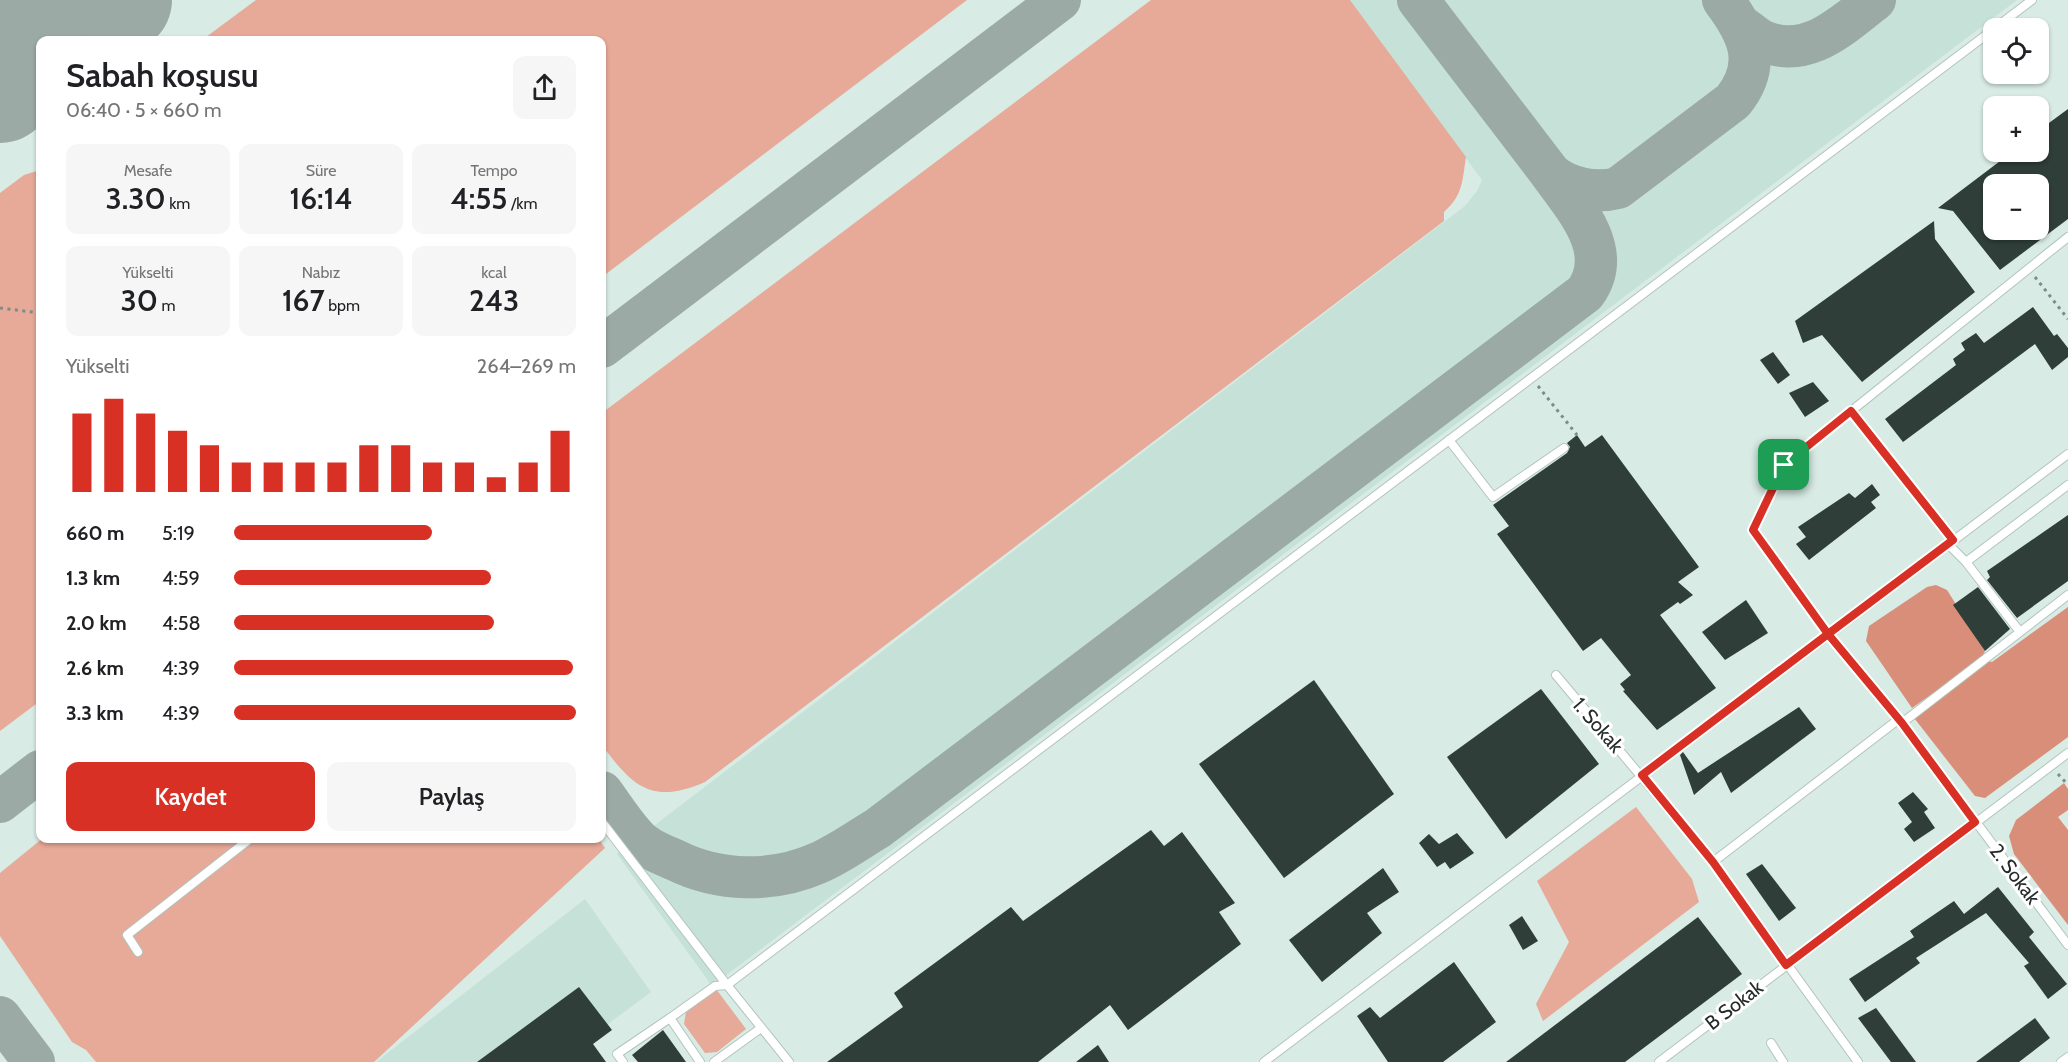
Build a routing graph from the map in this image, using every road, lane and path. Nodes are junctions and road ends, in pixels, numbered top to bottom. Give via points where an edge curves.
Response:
1 (2032, 0) edge
2 (2008, 18) edge
3 (1983, 37) edge
4 (2068, 237) edge
5 (2028, 269) junction
6 (0, 308) edge
7 (36, 312) edge
8 (2068, 320) edge
9 (1532, 378) junction
10 (1851, 411) junction
11 (1577, 435) dead end
12 (1449, 440) junction
13 (1564, 448) dead end
14 (2068, 454) edge
15 (2068, 485) edge
16 (1950, 542) junction
17 (1966, 562) junction
18 (2068, 595) edge
19 (2020, 632) junction
20 (1828, 634) junction
21 (1556, 675) dead end
22 (1901, 721) junction
23 (2068, 753) edge
24 (1642, 775) junction
25 (1975, 822) junction
26 (606, 827) edge
27 (245, 843) edge
28 (1713, 862) junction
29 (2068, 945) edge
30 (138, 952) dead end
31 (1786, 965) junction
32 (727, 985) junction
33 (670, 1018) junction
34 (761, 1028) junction
35 (1771, 1043) dead end
36 (2068, 1056) edge
37 (623, 1062) edge
38 (700, 1062) edge
39 (714, 1062) edge
40 (789, 1062) edge
41 (1264, 1062) edge
42 (1659, 1062) edge
43 (1784, 1062) edge
44 (1858, 1062) edge
45 (2061, 1062) edge

1 - 2 lane
3 - 9 lane
4 - 5 lane
5 - 8 path
5 - 10 lane
6 - 7 path
9 - 11 path
9 - 12 lane
10 - 16 lane
10 - 20 lane, 2. Sokak via 1784,465 1753,530
12 - 13 lane via 1493,498
12 - 32 lane
14 - 16 lane
15 - 17 lane
16 - 17 lane
16 - 20 lane
17 - 19 lane
18 - 19 lane
19 - 22 lane
20 - 22 lane, 2. Sokak
20 - 24 lane
21 - 24 lane, 1. Sokak
22 - 25 lane, 2. Sokak
22 - 28 lane
23 - 25 lane, B Sokak
24 - 28 lane, 1. Sokak
24 - 41 lane
25 - 29 lane, 2. Sokak
25 - 31 lane, B Sokak
26 - 32 lane
27 - 30 lane via 127,935
28 - 31 lane, 1. Sokak
31 - 42 lane, B Sokak
31 - 44 lane, 1. Sokak
32 - 33 lane via 715,986
32 - 34 lane
33 - 37 lane via 617,1054
33 - 38 lane
34 - 39 lane
34 - 40 lane
35 - 43 lane
36 - 45 lane

